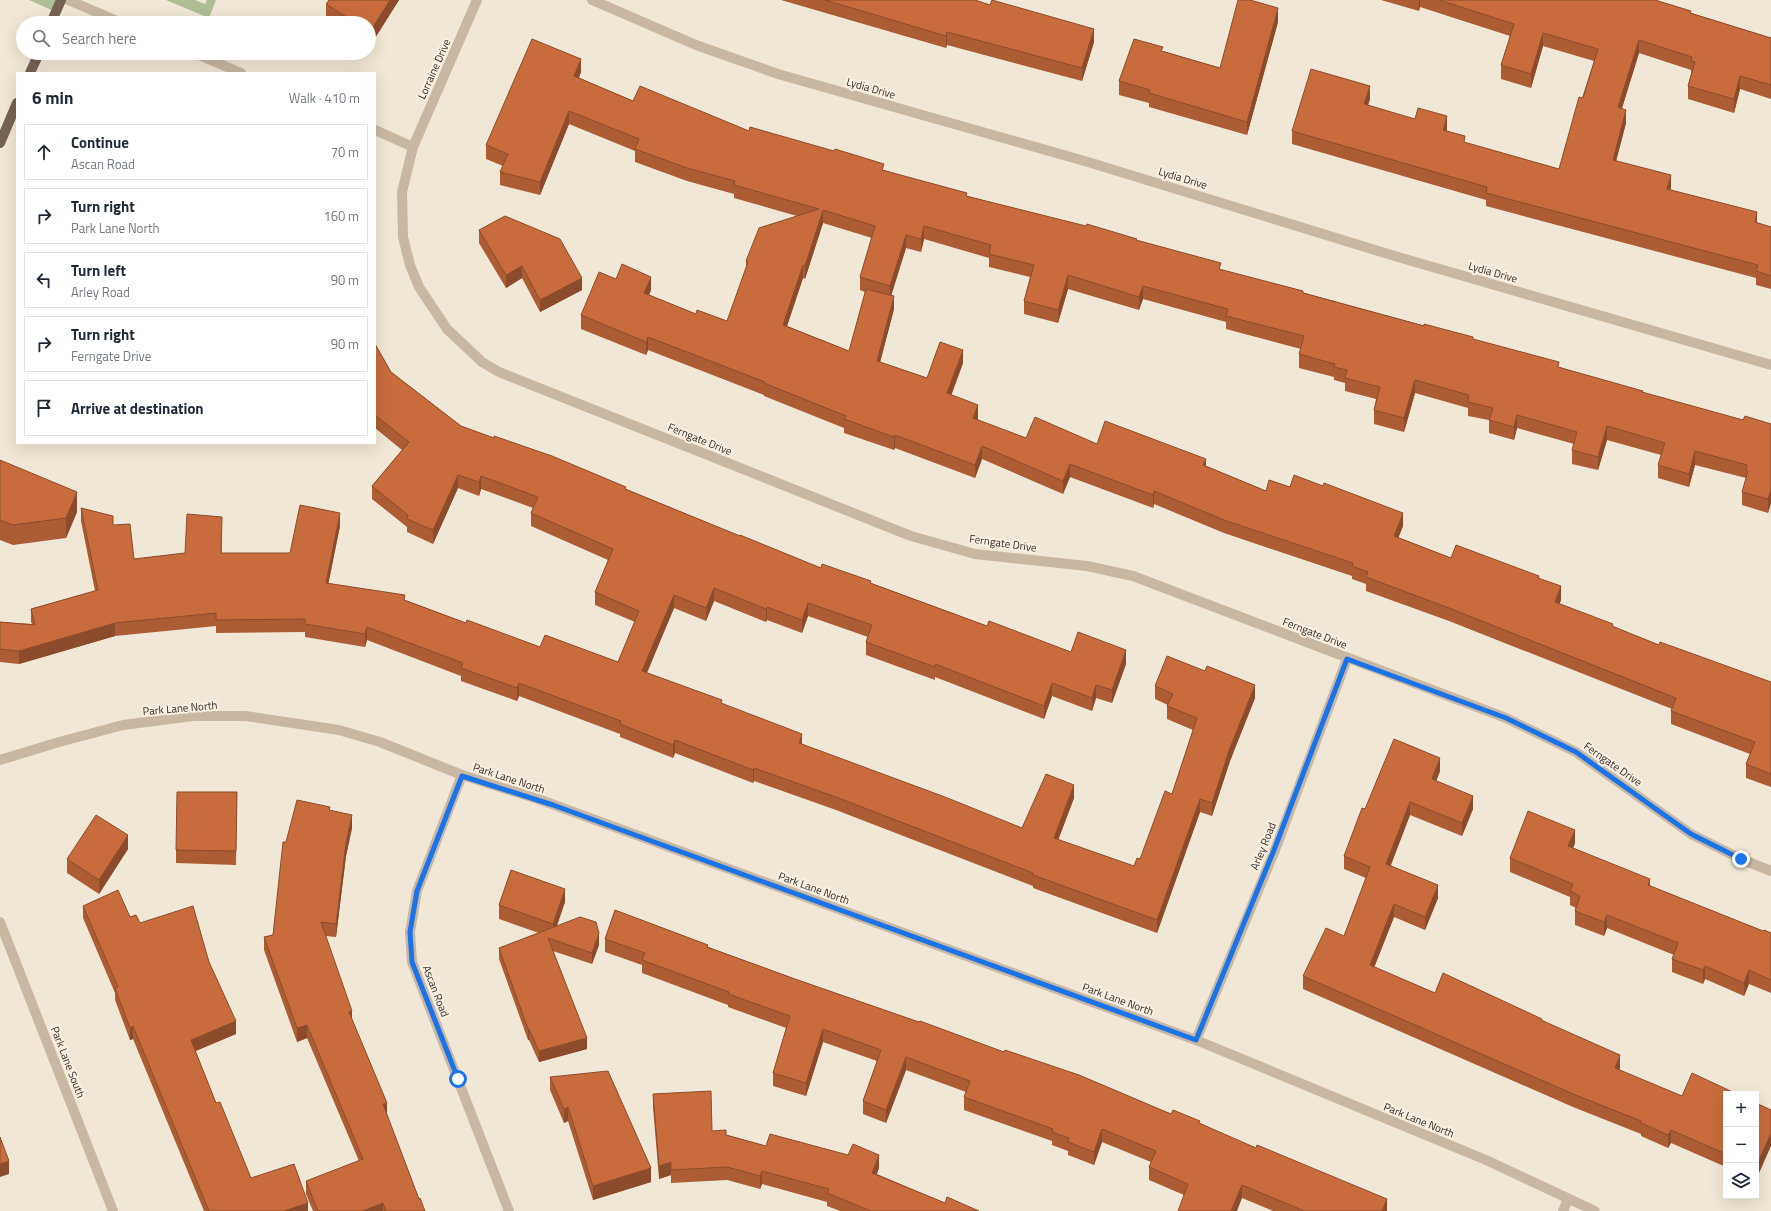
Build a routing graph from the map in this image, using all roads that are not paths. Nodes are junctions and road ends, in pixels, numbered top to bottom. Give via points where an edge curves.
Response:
1 (61, 0) edge
2 (68, 0) edge
3 (477, 0) edge
4 (592, 0) edge
5 (55, 16) edge
6 (106, 16) edge
7 (36, 60) edge
8 (210, 60) edge
9 (30, 72) edge
10 (239, 72) edge
11 (16, 105) edge
12 (376, 130) edge
13 (0, 143) edge
14 (413, 147) junction
15 (1771, 365) edge
16 (1347, 659) junction
17 (0, 760) edge
18 (462, 776) junction
19 (1771, 871) edge
20 (0, 922) edge
21 (1196, 1040) junction
22 (1568, 1199) junction
23 (113, 1211) edge
24 (509, 1211) edge
25 (1564, 1211) edge
26 (1595, 1211) edge

1 - 5 main road
2 - 6 street
3 - 14 street, Lorraine Drive
4 - 15 street, Lydia Drive via 696,45 778,74 1088,162 1398,257
7 - 9 main road
8 - 10 street
11 - 13 main road
12 - 14 street
14 - 16 street, Ferngate Drive via 402,192 403,237 410,265 419,286 447,329 482,362 499,372 911,536 975,554 1087,566 1133,576
16 - 19 street, Ferngate Drive via 1506,718 1576,752 1691,834
16 - 21 street, Arley Road via 1274,850
17 - 18 street, Park Lane North via 123,725 193,716 246,716 340,730 380,742
18 - 21 street, Park Lane North via 553,805
18 - 24 street, Ascan Road via 417,891 410,932 412,962
20 - 23 street, Park Lane South
21 - 22 street, Park Lane North via 1486,1160
22 - 25 street
22 - 26 street, Park Lane North

